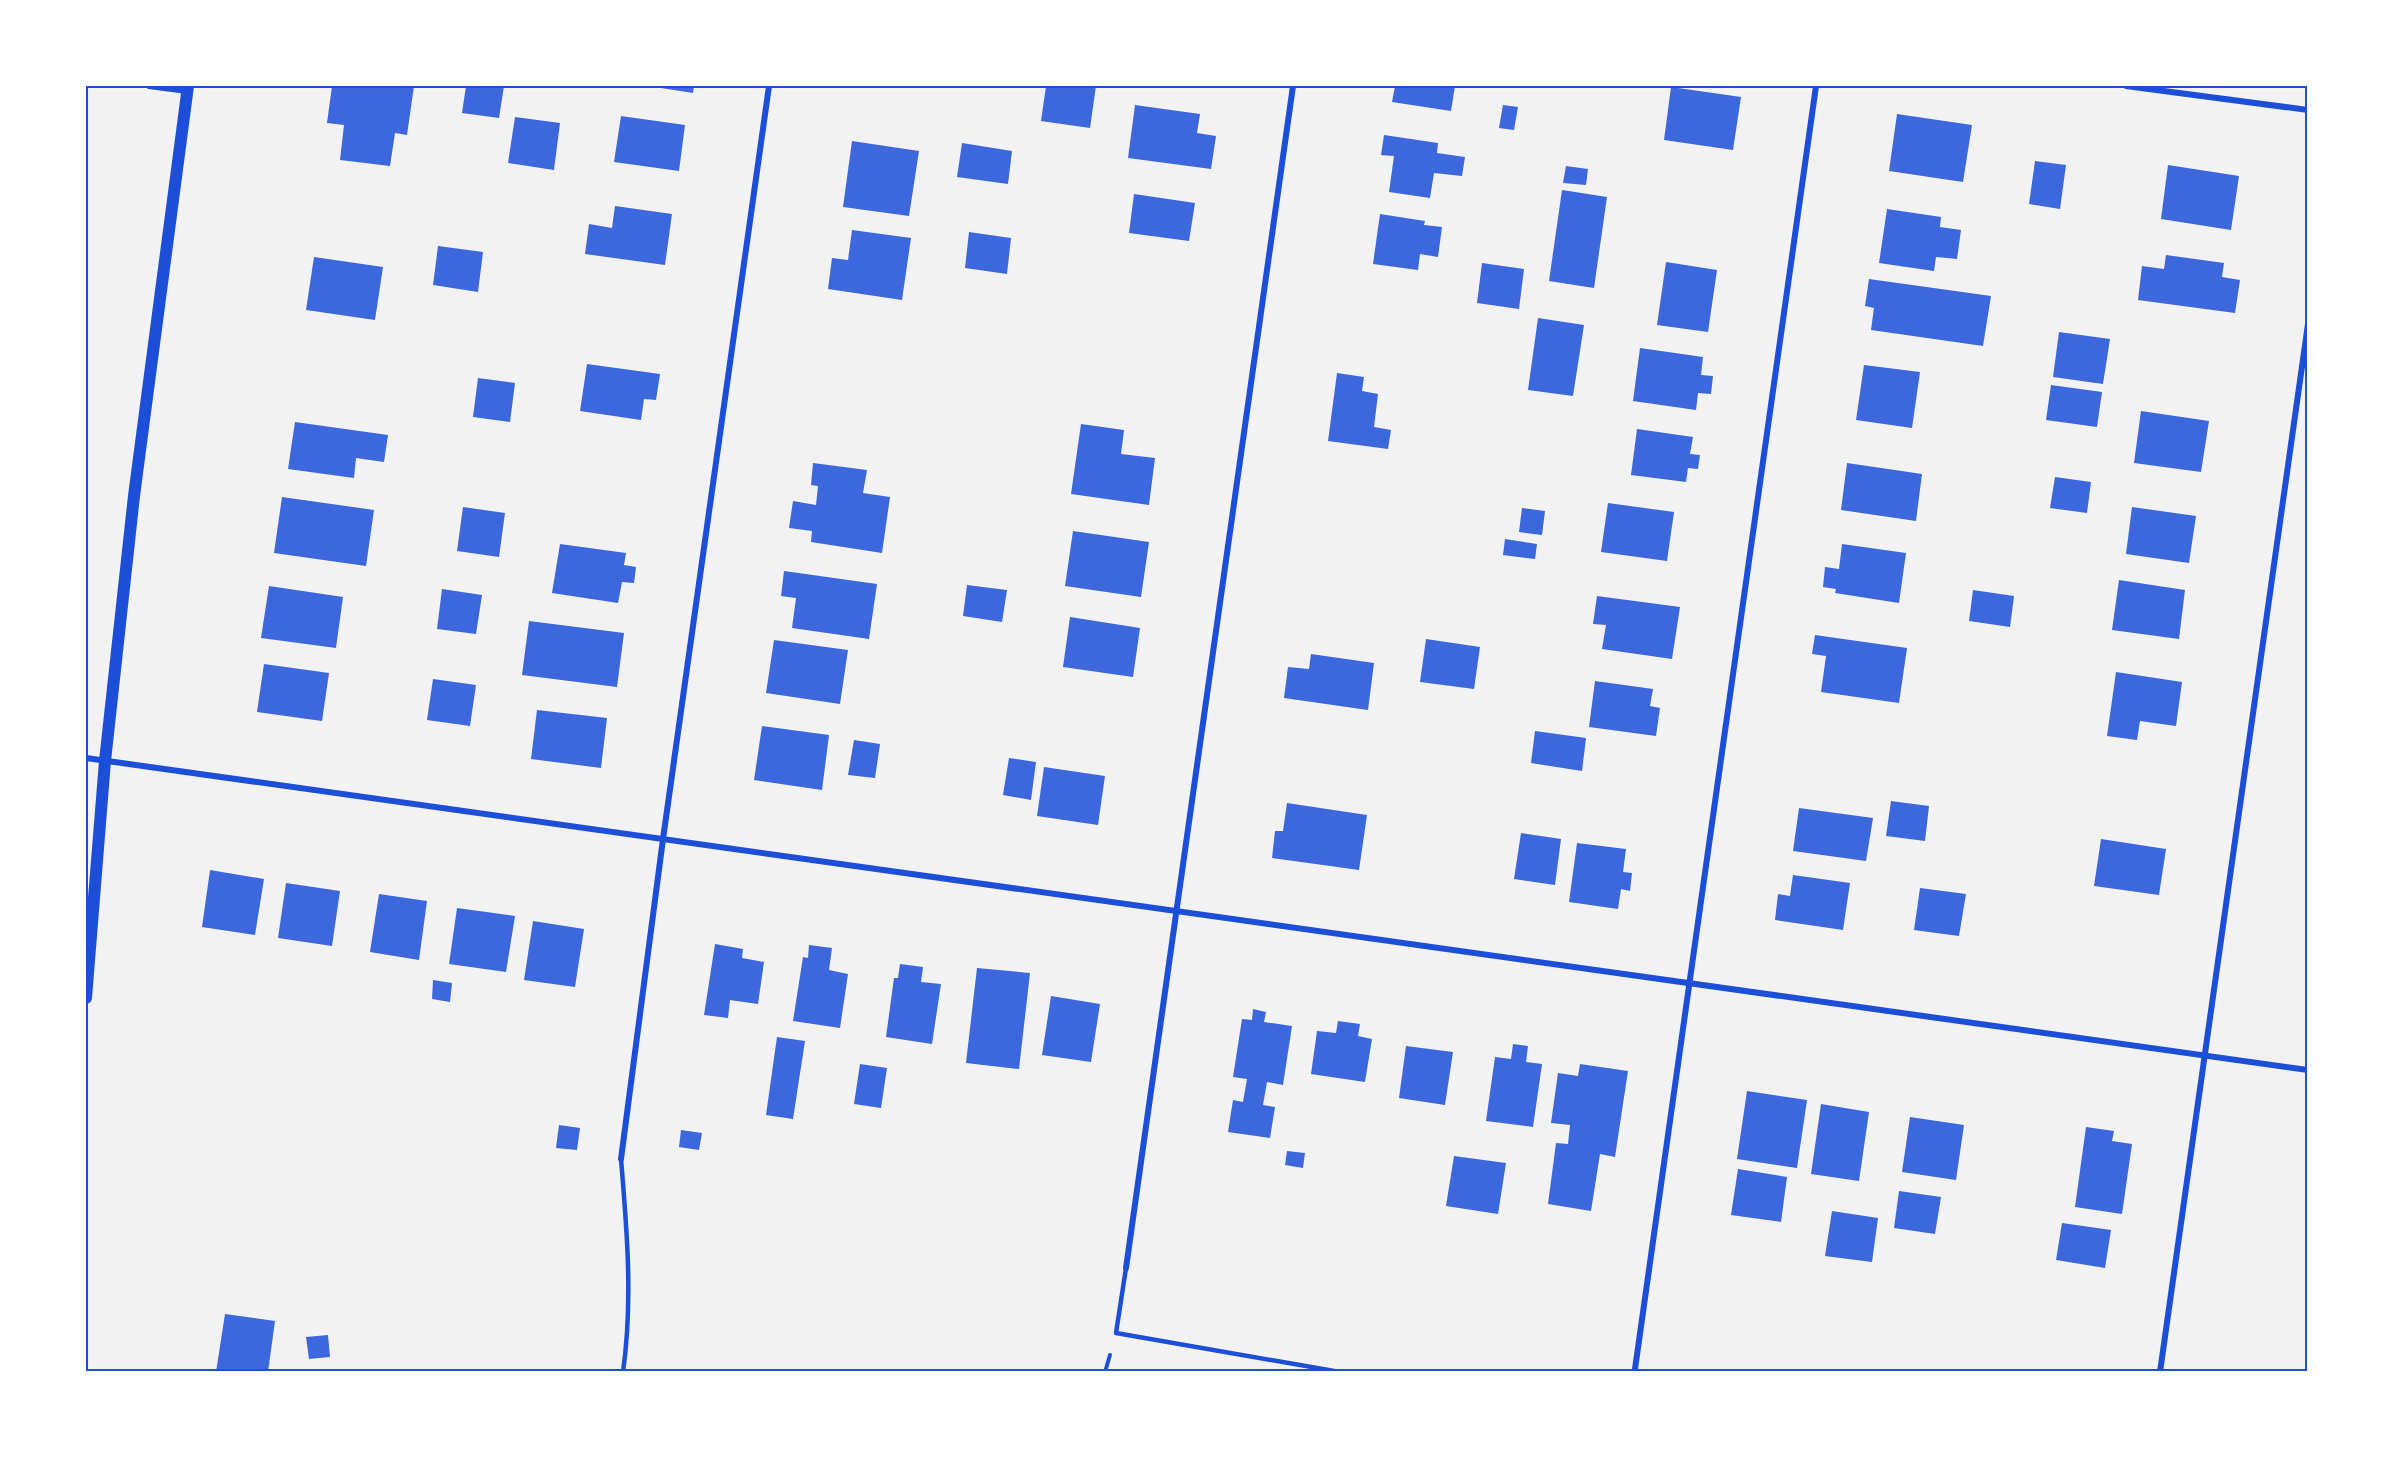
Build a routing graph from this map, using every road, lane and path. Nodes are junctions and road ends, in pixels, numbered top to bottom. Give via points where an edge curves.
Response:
1 (149, 86) edge
2 (769, 86) edge
3 (1293, 86) edge
4 (1816, 86) edge
5 (2126, 86) edge
6 (188, 88) edge
7 (2307, 110) edge
8 (2307, 324) edge
9 (86, 758) edge
10 (105, 761) junction
11 (663, 838) junction
12 (1176, 911) junction
13 (1690, 983) junction
14 (86, 998) edge
15 (2204, 1056) junction
16 (2307, 1070) edge
17 (621, 1159) joint
18 (1126, 1268) joint
19 (1635, 1370) edge
20 (623, 1371) edge
21 (1340, 1371) edge
22 (2160, 1371) edge

1 - 6 street
2 - 11 street
3 - 12 street
4 - 13 street
5 - 7 street
6 - 10 main road via 152,344
8 - 15 street
9 - 10 street
10 - 11 street
10 - 14 main road
11 - 12 street
11 - 17 street
12 - 13 street
12 - 18 street
13 - 15 street
13 - 19 street
15 - 16 street
15 - 22 street
17 - 20 lane via 628,1262 628,1332
18 - 21 lane via 1116,1333

